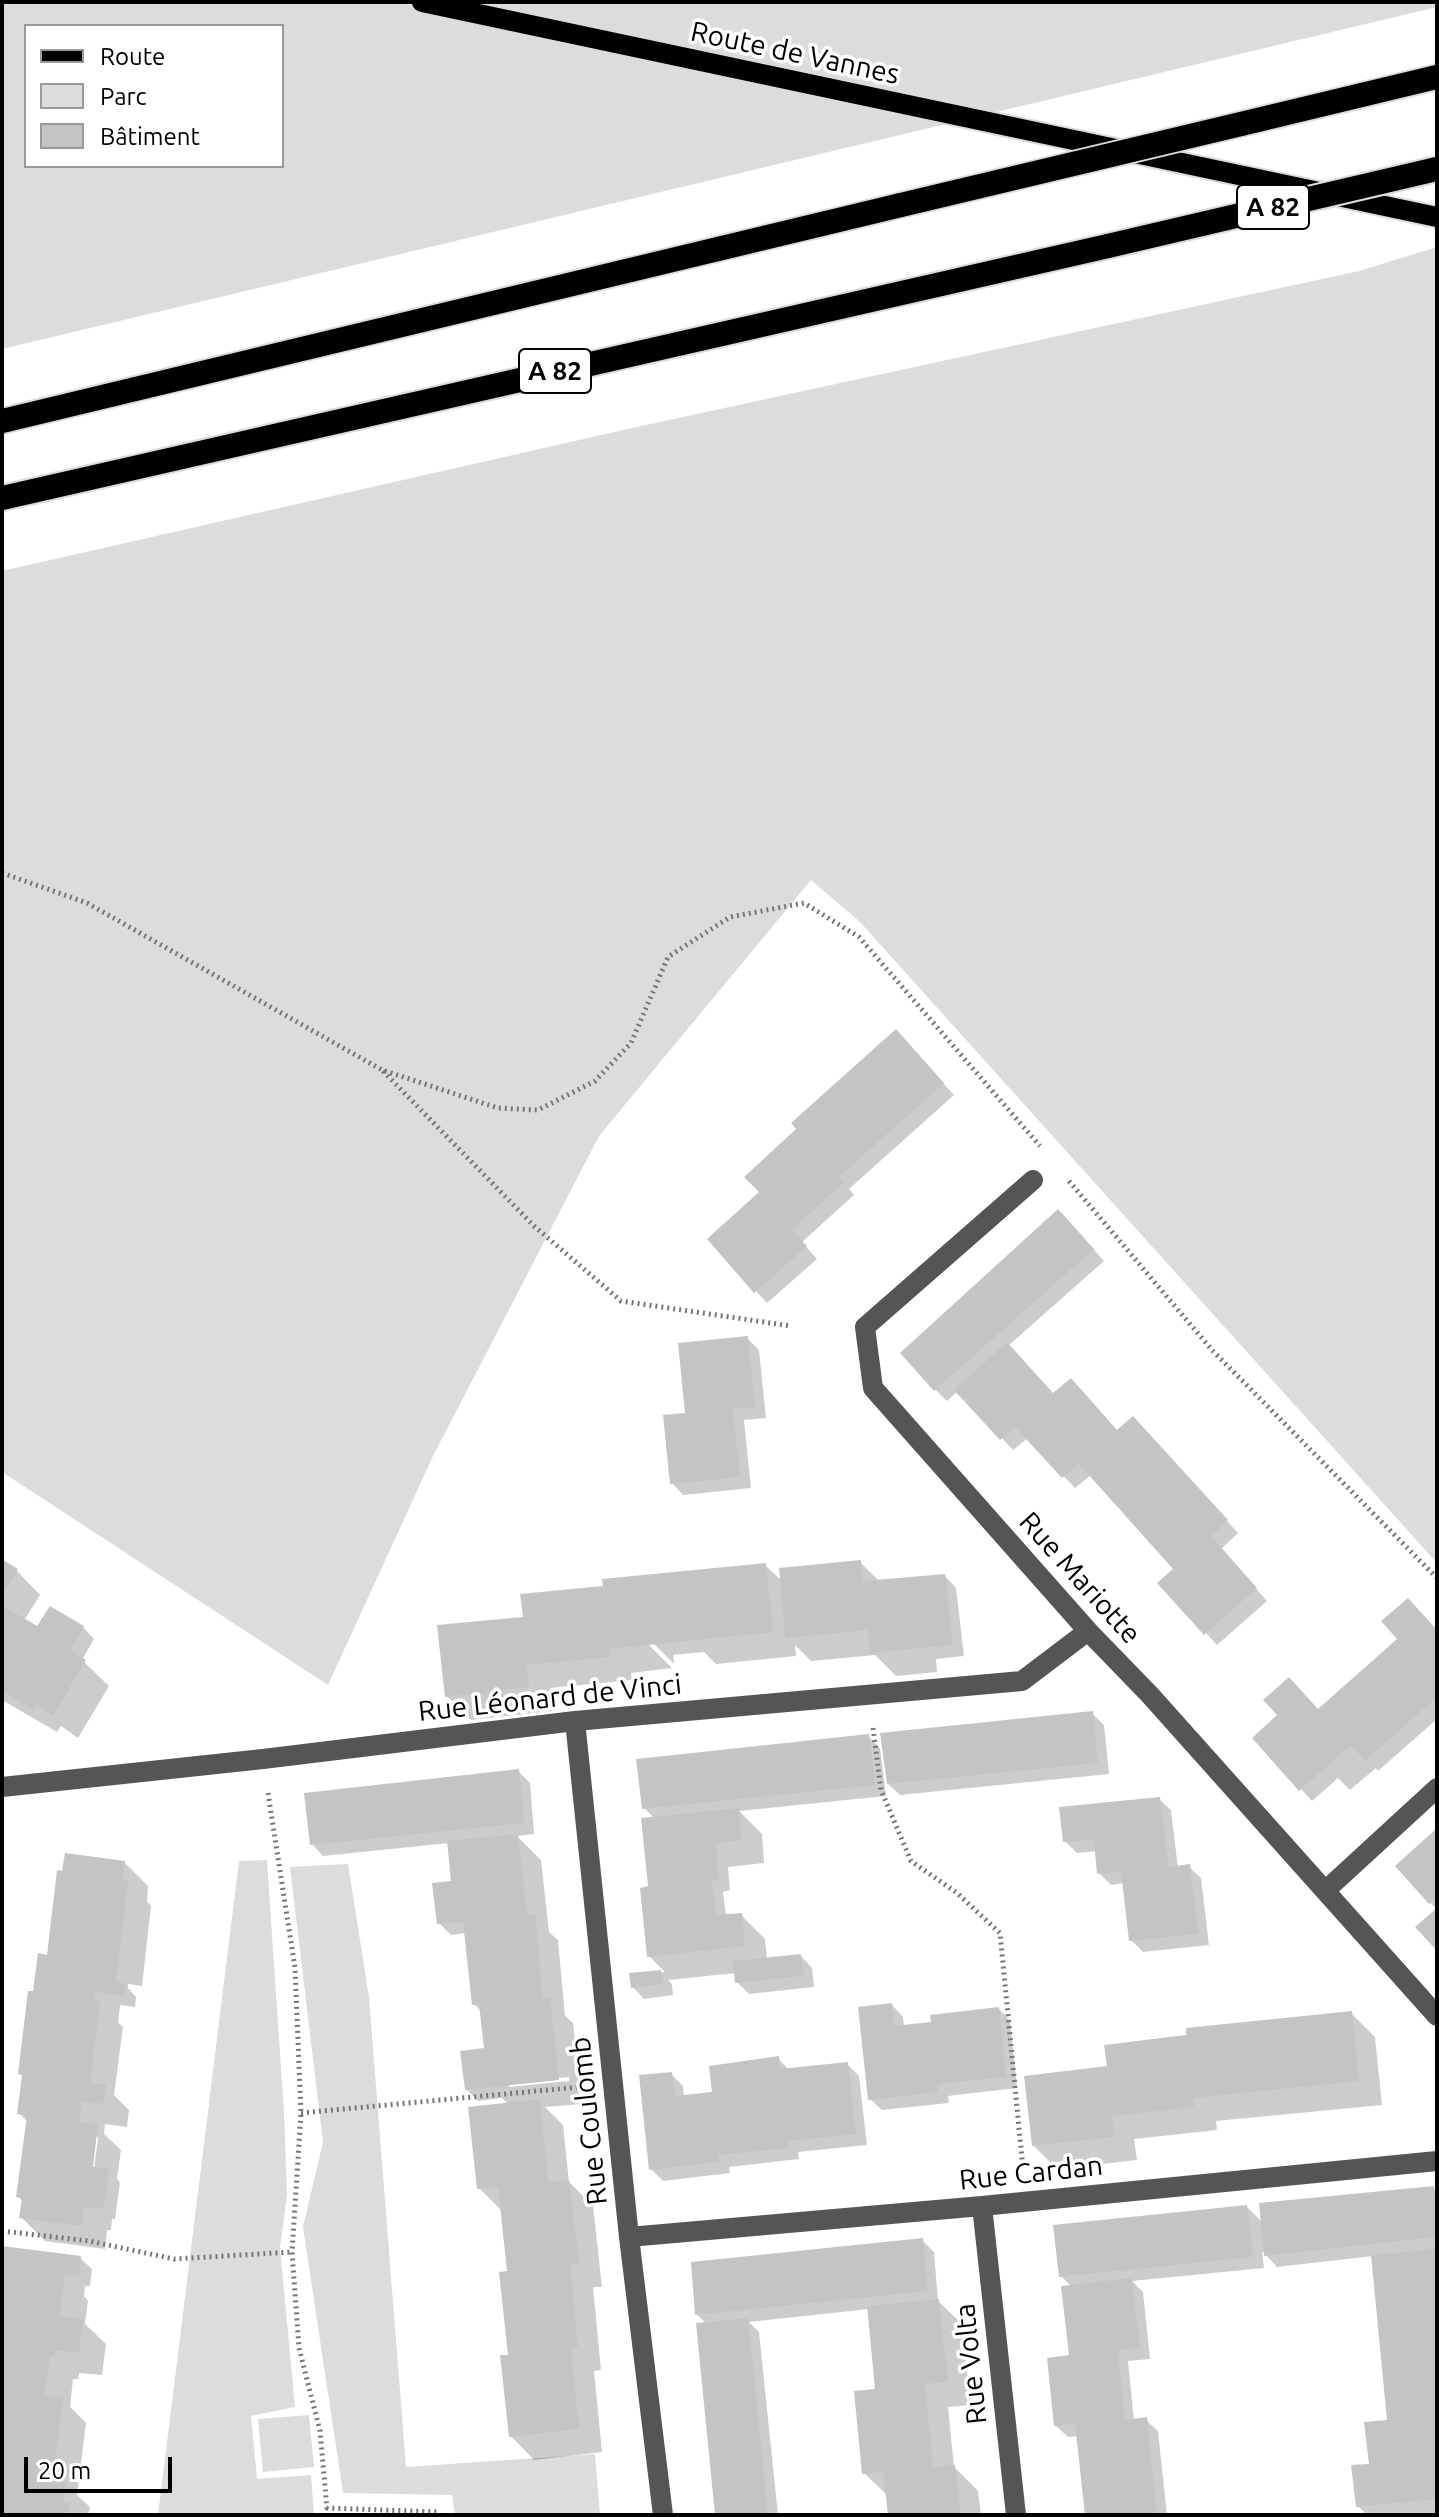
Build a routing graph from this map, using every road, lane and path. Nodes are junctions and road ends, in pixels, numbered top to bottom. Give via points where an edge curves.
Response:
1 (422, 2) edge
2 (1437, 77) edge
3 (1437, 169) edge
4 (1437, 217) edge
5 (2, 421) edge
6 (2, 498) edge
7 (2, 873) edge
8 (382, 1070) junction
9 (1043, 1150) dead end
10 (1063, 1174) dead end
11 (1033, 1180) dead end
12 (791, 1326) dead end
13 (1437, 1578) edge
14 (1088, 1631) junction
15 (869, 1694) junction
16 (575, 1721) junction
17 (263, 1759) junction
18 (2, 1787) edge
19 (1437, 1788) edge
20 (1326, 1890) junction
21 (1437, 2016) edge
22 (613, 2083) junction
23 (301, 2113) junction
24 (1437, 2161) edge
25 (1026, 2201) junction
26 (982, 2206) junction
27 (2, 2231) edge
28 (629, 2237) junction
29 (292, 2252) junction
30 (327, 2511) edge
31 (439, 2515) edge
32 (663, 2515) edge
33 (1016, 2515) edge

1 - 4 main road, Route de Vannes
2 - 5 highway, bridge
3 - 6 highway, A 82, bridge
7 - 8 path via 87,903
8 - 9 path via 498,1108 538,1110 595,1081 631,1043 668,957 730,917 804,903 859,937
8 - 12 path via 534,1226 621,1301
10 - 13 path via 1212,1350
11 - 14 street, Rue Mariotte via 865,1327 873,1388
14 - 15 street, Rue Léonard de Vinci via 1022,1681
14 - 20 street, Rue Mariotte
15 - 16 street, Rue Léonard de Vinci
15 - 25 path via 881,1790 911,1861 957,1893 1000,1933
16 - 17 street, Rue Léonard de Vinci
16 - 22 street, Rue Coulomb
17 - 18 street, Rue Léonard de Vinci
17 - 23 path via 295,1968
19 - 20 street
20 - 21 street, Rue Mariotte
22 - 23 path
22 - 28 street, Rue Coulomb
23 - 29 path
24 - 25 street, Rue Cardan
25 - 26 street, Rue Cardan
26 - 28 street, Rue Cardan
26 - 33 street, Rue Volta
27 - 29 path via 89,2241 174,2259
28 - 32 street, Rue Coulomb
29 - 30 path via 299,2348 320,2431
30 - 31 path

